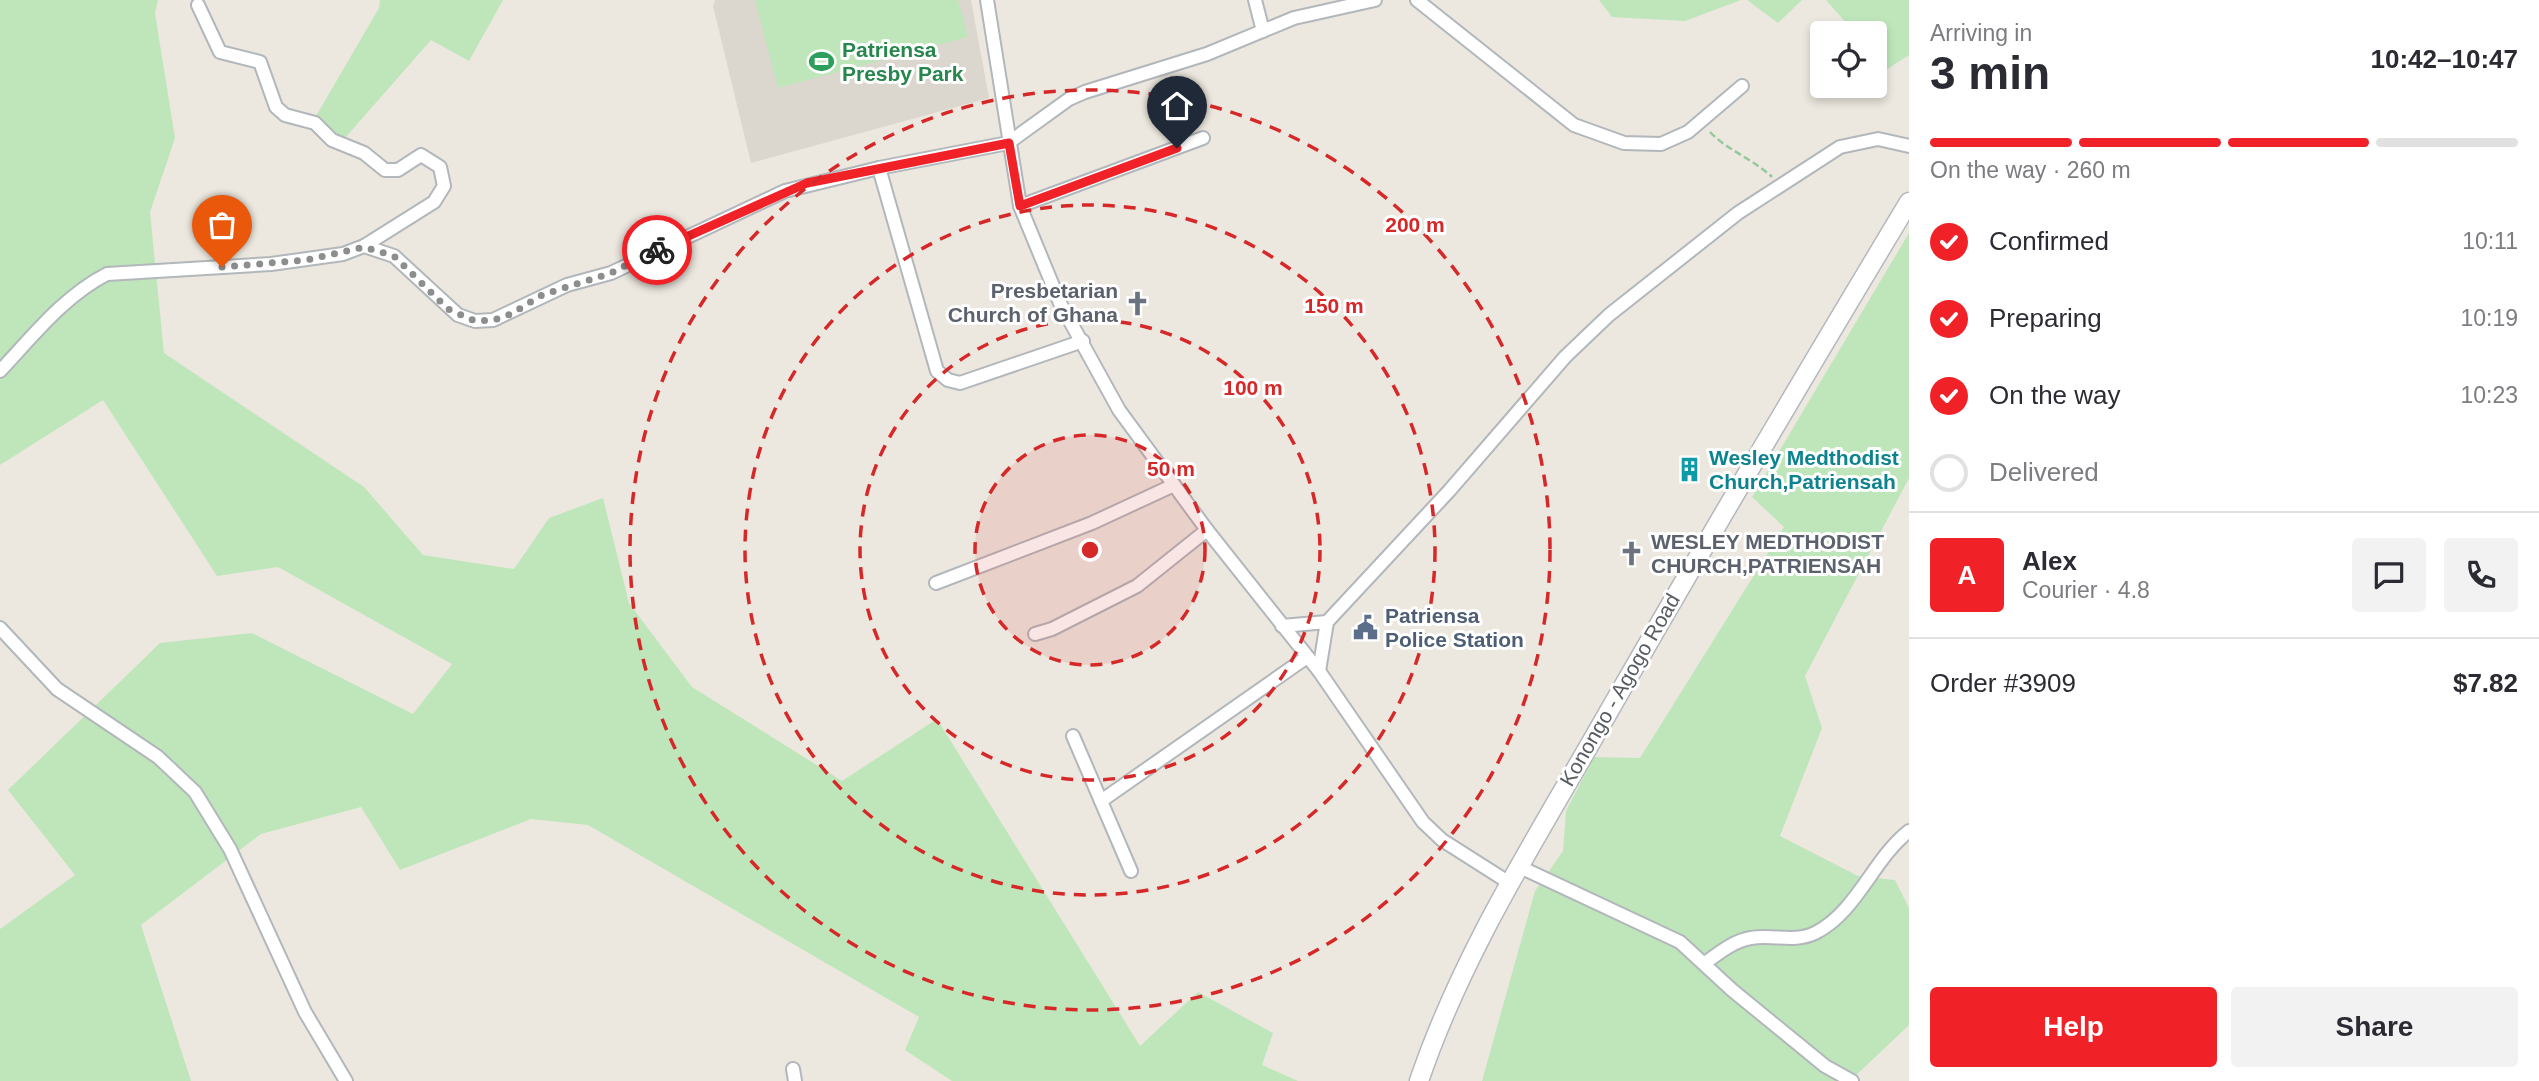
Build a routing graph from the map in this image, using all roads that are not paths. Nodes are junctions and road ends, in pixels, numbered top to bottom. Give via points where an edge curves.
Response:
1 (1255, 0) edge
2 (1375, 0) edge
3 (1417, 0) edge
4 (990, 2) edge
5 (198, 5) dead end
6 (1263, 31) junction
7 (1742, 86) dead end
8 (1203, 138) dead end
9 (1009, 143) junction
10 (1909, 146) edge
11 (879, 168) junction
12 (1909, 202) edge
13 (1020, 206) junction
14 (364, 247) junction
15 (1083, 341) junction
16 (0, 371) edge
17 (1174, 485) junction
18 (1207, 530) junction
19 (936, 583) dead end
20 (1327, 622) junction
21 (1282, 626) junction
22 (0, 628) edge
23 (1035, 634) dead end
24 (1307, 657) junction
25 (1318, 671) junction
26 (1073, 736) dead end
27 (1101, 801) junction
28 (1909, 831) edge
29 (1518, 866) junction
30 (1131, 871) dead end
31 (1508, 882) junction
32 (1704, 963) junction
33 (346, 1081) edge
34 (1419, 1081) edge
35 (1852, 1081) edge

1 - 6 street
2 - 6 street via 1294,18
3 - 7 street via 1574,125 1603,138 1661,144 1688,132
4 - 9 street
5 - 14 street via 220,52 260,62 281,112 315,123 332,140 364,153 385,170 398,170 421,155 440,167 444,186 434,202
6 - 9 street via 1069,99
8 - 13 street
9 - 11 street
9 - 13 street
10 - 20 street via 1878,139 1840,147 1738,213 1619,307 1565,357
11 - 14 street via 785,191 611,273 567,285 494,320 475,321 458,315 394,256
11 - 15 street via 937,371 960,383
12 - 29 main road, Konongo - Agogo Road via 1740,482
13 - 15 street via 1060,303
14 - 16 street via 271,264 107,274 68,301
15 - 17 street via 1119,410
17 - 18 street
17 - 19 street via 1092,523
18 - 21 street
18 - 23 street via 1137,586
20 - 21 street
20 - 25 street
21 - 24 street
22 - 33 street via 57,689 158,757 195,792 230,849 305,1012
24 - 25 street
24 - 27 street
25 - 31 street via 1423,822 1442,840
26 - 27 street
27 - 30 street
28 - 32 street via 1839,915 1814,934 1745,939
29 - 31 main road, Konongo - Agogo Road
29 - 32 street via 1680,942
31 - 34 main road, Konongo - Agogo Road via 1439,1021
32 - 35 street via 1825,1066

